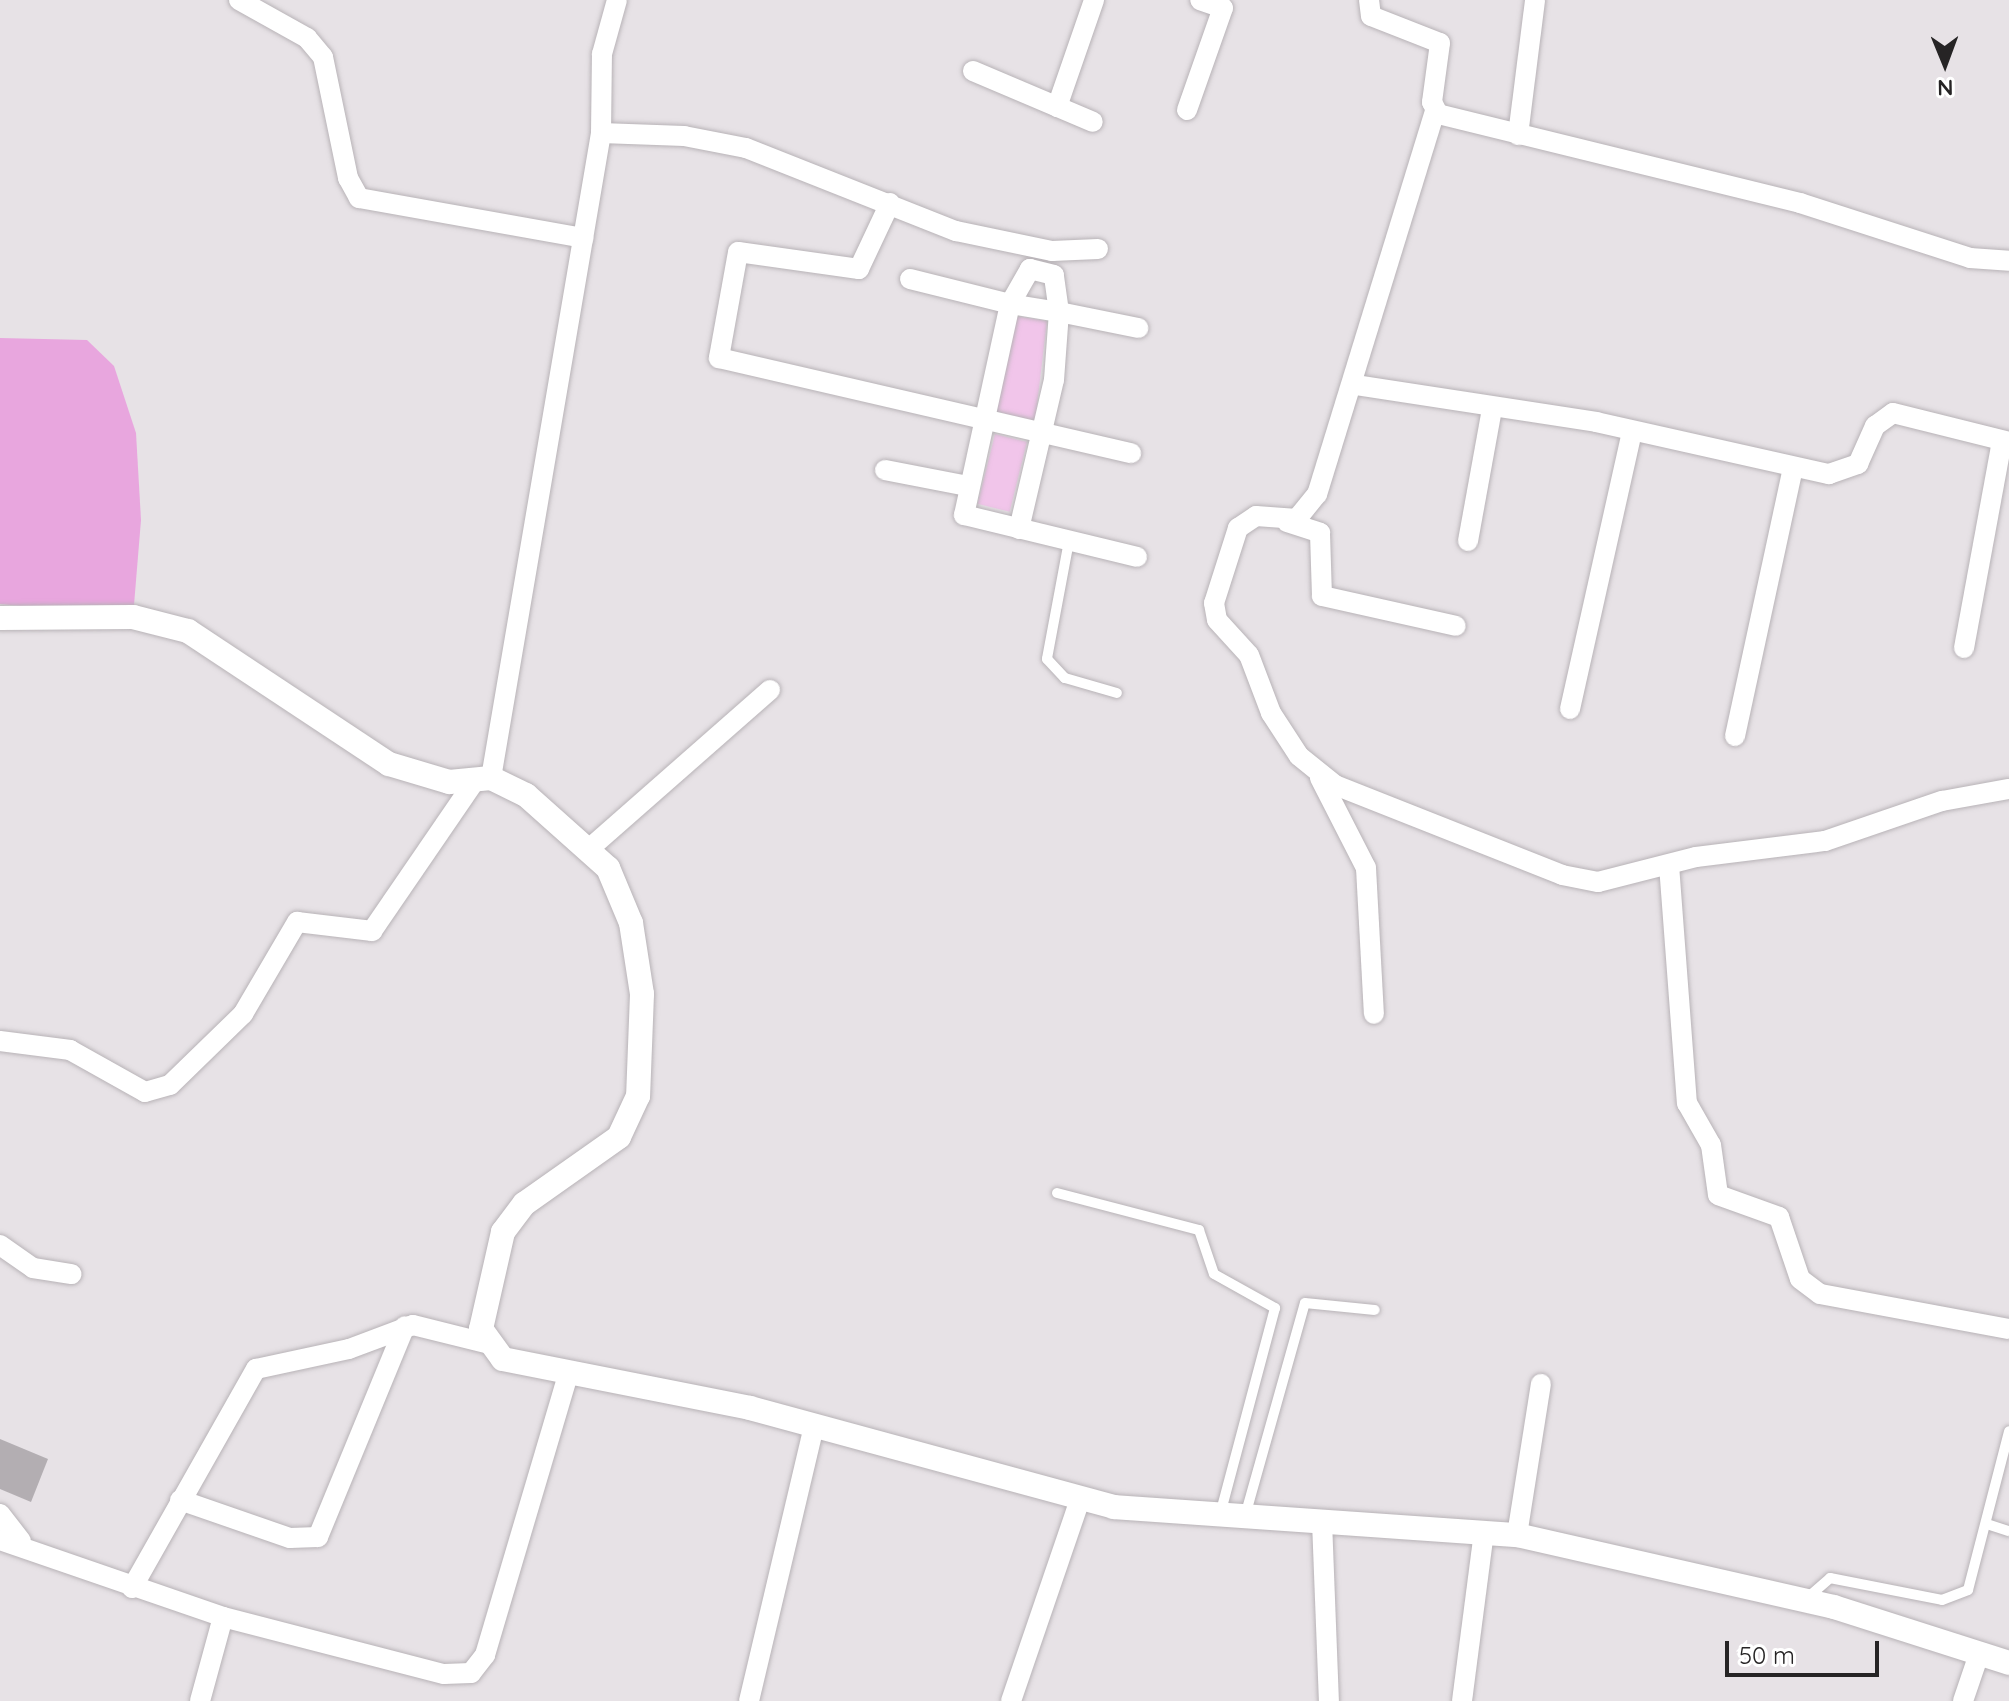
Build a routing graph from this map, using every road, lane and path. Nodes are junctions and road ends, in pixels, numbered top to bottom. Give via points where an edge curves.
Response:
1 (239, 0) edge
2 (617, 0) edge
3 (1094, 0) edge
4 (1200, 0) edge
5 (1369, 0) edge
6 (1535, 0) edge
7 (973, 71) dead end
8 (1057, 107) junction
9 (1187, 110) dead end
10 (1435, 111) junction
11 (1093, 122) dead end
12 (601, 133) junction
13 (1518, 135) junction
14 (890, 203) junction
15 (583, 238) junction
16 (1098, 249) dead end
17 (1052, 251) junction
18 (2009, 261) edge
19 (1045, 273) junction
20 (910, 279) dead end
21 (1010, 304) junction
22 (1059, 312) junction
23 (1138, 328) dead end
24 (1355, 385) junction
25 (1492, 409) junction
26 (985, 422) junction
27 (1632, 432) junction
28 (1041, 434) junction
29 (2006, 441) edge
30 (1131, 453) dead end
31 (1793, 467) junction
32 (885, 470) dead end
33 (967, 486) junction
34 (1287, 522) junction
35 (1019, 529) junction
36 (1069, 541) junction
37 (1468, 541) dead end
38 (1137, 557) dead end
39 (0, 618) edge
40 (1456, 626) dead end
41 (1964, 648) dead end
42 (770, 690) dead end
43 (1117, 693) dead end
44 (1570, 709) dead end
45 (1735, 736) dead end
46 (1318, 776) junction
47 (484, 779) junction
48 (2009, 789) edge
49 (589, 849) junction
50 (1669, 865) junction
51 (1374, 1014) dead end
52 (0, 1041) edge
53 (1057, 1193) dead end
54 (0, 1245) edge
55 (72, 1274) dead end
56 (1375, 1310) dead end
57 (405, 1326) junction
58 (2009, 1329) edge
59 (485, 1343) junction
60 (568, 1374) junction
61 (1541, 1384) dead end
62 (814, 1427) junction
63 (2009, 1431) edge
64 (180, 1500) junction
65 (1080, 1500) junction
66 (0, 1514) edge
67 (1220, 1514) junction
68 (1245, 1516) junction
69 (1322, 1521) junction
70 (1987, 1524) junction
71 (2009, 1531) edge
72 (1484, 1532) junction
73 (1517, 1535) junction
74 (10, 1541) edge
75 (132, 1588) junction
76 (1805, 1600) junction
77 (223, 1617) junction
78 (1978, 1657) junction
79 (2009, 1663) edge
80 (200, 1701) edge
81 (749, 1701) edge
82 (1011, 1701) edge
83 (1329, 1701) edge
84 (1462, 1701) edge
85 (1963, 1701) edge

1 - 15 street via 307,38 323,57 348,178 359,198
2 - 12 street via 602,54
3 - 8 street
4 - 9 street via 1223,8
5 - 10 street via 1371,16 1440,43
6 - 13 street
7 - 8 street
8 - 11 street
10 - 13 street
10 - 24 street
12 - 14 street via 684,136 746,148
12 - 15 street
13 - 18 street via 1800,203 1970,258
14 - 17 street via 956,231
14 - 26 street via 859,269 738,252 717,354 730,364
15 - 47 street
16 - 17 street
17 - 19 street
19 - 21 street via 1030,269
19 - 22 street via 1054,275
20 - 21 street
21 - 22 street
21 - 26 street
22 - 23 street
22 - 28 street
24 - 25 street
24 - 34 street via 1312,507
25 - 27 street
25 - 37 street
26 - 28 street
26 - 33 street
27 - 31 street
27 - 44 street
28 - 30 street
28 - 35 street
29 - 31 street via 1893,413 1875,426 1858,464 1845,471
29 - 41 street
31 - 45 street
32 - 33 street
33 - 35 street via 964,515
34 - 40 street via 1320,533 1322,596
34 - 46 street via 1256,516 1238,528 1213,612 1241,642 1277,724
35 - 36 street
36 - 38 street
36 - 43 lane via 1047,659 1065,678
39 - 47 street via 169,624 389,764 449,782
42 - 49 street
46 - 50 street via 1584,880
46 - 51 street via 1366,868
47 - 49 street via 526,795
47 - 52 street via 372,931 355,935 297,922 243,1014 170,1085 145,1092 70,1050
48 - 50 street via 1942,801 1825,841
49 - 59 street via 608,868 631,923 642,994 638,1096 619,1137 524,1204 503,1232 483,1306
50 - 58 street via 1687,1103 1711,1145 1718,1195 1779,1217 1800,1279 1820,1294
53 - 67 lane via 1199,1230 1214,1274 1275,1308
54 - 55 street via 33,1268
56 - 68 lane via 1305,1303
57 - 59 street
57 - 64 street via 349,1349 256,1369
57 - 64 street via 318,1537 290,1538
59 - 60 street via 503,1359
60 - 62 street via 750,1408
60 - 77 street via 485,1655 471,1673 444,1674
61 - 73 street
62 - 65 street
62 - 81 street
63 - 70 lane
64 - 75 street
65 - 67 street
65 - 82 street
66 - 74 street
67 - 68 street
68 - 69 street
69 - 72 street
69 - 83 street
70 - 71 lane
70 - 76 lane via 1974,1580 1957,1598 1843,1577 1821,1581
72 - 73 street
72 - 84 street
73 - 76 street
74 - 75 street
75 - 77 street
76 - 78 street
77 - 80 street
78 - 79 street
78 - 85 street

